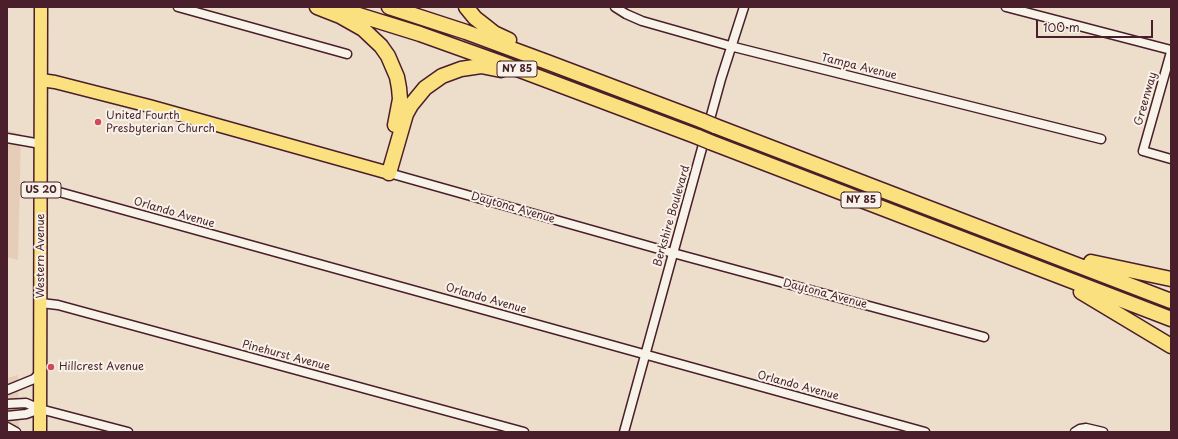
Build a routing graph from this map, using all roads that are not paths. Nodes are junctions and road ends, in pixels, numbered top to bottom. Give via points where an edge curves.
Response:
1 (41, 7) edge
2 (178, 7) edge
3 (317, 7) edge
4 (332, 7) edge
5 (389, 7) edge
6 (466, 7) edge
7 (615, 7) edge
8 (744, 7) edge
9 (1006, 7) edge
10 (730, 46) junction
11 (1171, 51) edge
12 (347, 54) dead end
13 (587, 77) junction
14 (41, 80) junction
15 (582, 93) junction
16 (7, 138) edge
17 (1100, 140) dead end
18 (41, 144) junction
19 (1171, 159) edge
20 (385, 172) junction
21 (41, 187) junction
22 (1000, 235) junction
23 (673, 253) junction
24 (1011, 257) junction
25 (1171, 279) edge
26 (1171, 300) edge
27 (41, 303) junction
28 (1171, 319) edge
29 (984, 337) dead end
30 (1171, 346) edge
31 (645, 355) junction
32 (40, 373) junction
33 (7, 390) edge
34 (7, 404) edge
35 (40, 409) junction
36 (7, 416) edge
37 (7, 427) edge
38 (16, 432) edge
39 (40, 432) edge
40 (128, 432) edge
41 (524, 432) edge
42 (624, 432) edge
43 (925, 432) edge
44 (1075, 432) edge
45 (1103, 432) edge

1 - 14 main road, Western Avenue / US 20
2 - 12 street
3 - 20 highway via 363,29 381,46 394,67 400,99
4 - 15 highway, NY 85 via 454,46
5 - 13 highway, NY 85 via 466,32
6 - 13 highway via 475,18 494,32
7 - 10 street, Tampa Avenue via 642,21
8 - 10 street, Berkshire Boulevard
9 - 11 street
10 - 17 street, Tampa Avenue
10 - 23 street, Berkshire Boulevard
11 - 19 street, Greenway via 1143,151
13 - 22 highway, NY 85
14 - 18 main road, Western Avenue / US 20
14 - 20 main road, Daytona Avenue via 149,106
15 - 20 highway via 491,67 471,67 451,72 425,88 411,105
15 - 24 highway, NY 85
16 - 18 street
18 - 21 main road, Western Avenue / US 20
20 - 23 street, Daytona Avenue
21 - 27 main road, Western Avenue / US 20
21 - 31 street, Orlando Avenue
22 - 25 highway via 1105,265
22 - 26 highway, NY 85
23 - 29 street, Daytona Avenue
23 - 31 street, Berkshire Boulevard
24 - 28 highway, NY 85
24 - 30 highway via 1085,294
27 - 32 main road, Western Avenue / US 20
27 - 41 street, Pinehurst Avenue via 58,305
31 - 42 street, Berkshire Boulevard
31 - 43 street, Orlando Avenue
32 - 33 street via 34,379
32 - 35 main road, Western Avenue / US 20
34 - 35 street via 26,402
35 - 36 street
35 - 39 main road, Western Avenue / US 20
35 - 40 street
37 - 38 street
44 - 45 street via 1086,428

